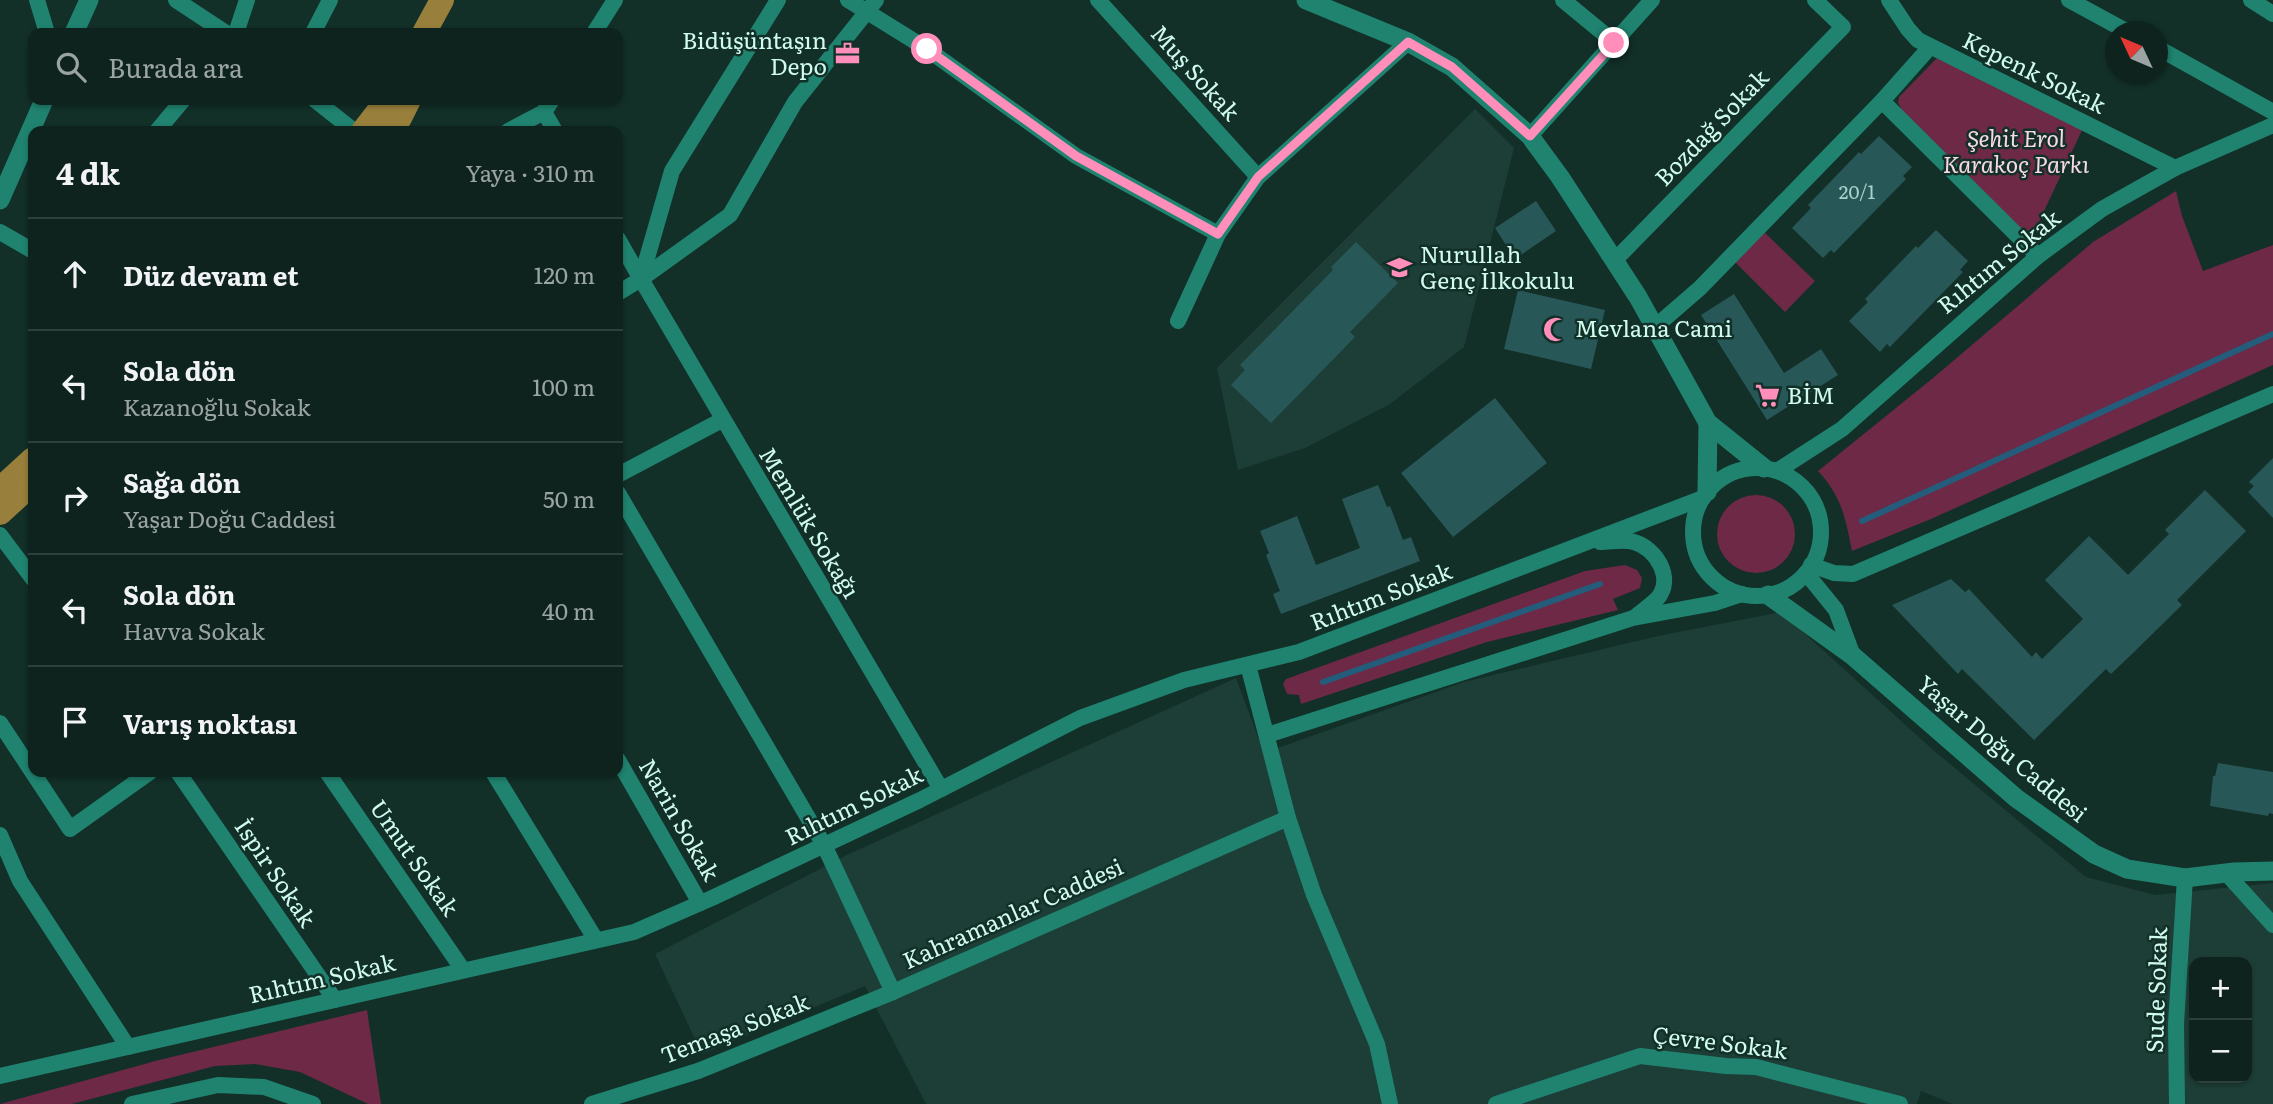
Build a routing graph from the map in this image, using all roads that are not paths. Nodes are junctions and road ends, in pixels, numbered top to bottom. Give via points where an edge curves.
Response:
1 (37, 0) edge
2 (89, 0) edge
3 (176, 0) edge
4 (247, 0) edge
5 (330, 0) edge
6 (442, 0) edge
7 (460, 0) edge
8 (615, 0) edge
9 (778, 0) edge
10 (848, 0) edge
11 (1098, 0) edge
12 (1306, 0) edge
13 (1563, 0) edge
14 (1652, 0) edge
15 (1815, 0) edge
16 (1889, 0) edge
17 (2070, 0) edge
18 (2251, 0) edge
19 (872, 6) edge
20 (2273, 14) edge
21 (2108, 21) edge
22 (45, 28) edge
23 (76, 28) edge
24 (218, 28) edge
25 (238, 28) edge
26 (316, 28) edge
27 (427, 28) edge
28 (446, 28) edge
29 (597, 28) edge
30 (1408, 42) junction
31 (1614, 43) junction
32 (1930, 47) junction
33 (2168, 54) edge
34 (1882, 101) junction
35 (42, 105) edge
36 (179, 105) edge
37 (321, 105) edge
38 (548, 106) edge
39 (2273, 112) edge
40 (396, 114) edge
41 (2273, 125) edge
42 (32, 126) edge
43 (161, 126) edge
44 (348, 126) edge
45 (373, 126) edge
46 (516, 126) edge
47 (554, 126) edge
48 (28, 134) edge
49 (1530, 136) junction
50 (2175, 168) junction
51 (1258, 177) junction
52 (1, 192) edge
53 (0, 232) edge
54 (1218, 234) junction
55 (28, 248) edge
56 (623, 248) edge
57 (2038, 256) junction
58 (1614, 261) junction
59 (641, 279) junction
60 (623, 290) edge
61 (1178, 321) dead end
62 (1655, 327) junction
63 (2273, 394) edge
64 (722, 420) junction
65 (1708, 423) junction
66 (28, 464) edge
67 (1771, 469) junction
68 (623, 472) edge
69 (28, 488) edge
70 (0, 489) edge
71 (1705, 495) junction
72 (623, 502) edge
73 (0, 513) edge
74 (0, 536) edge
75 (1583, 544) junction
76 (1808, 569) junction
77 (28, 572) edge
78 (1742, 594) junction
79 (1768, 595) junction
80 (1633, 618) junction
81 (1853, 656) junction
82 (1248, 665) junction
83 (0, 723) edge
84 (1267, 735) junction
85 (28, 766) edge
86 (623, 769) edge
87 (35, 777) edge
88 (143, 777) edge
89 (181, 777) edge
90 (330, 777) edge
91 (496, 777) edge
92 (941, 789) junction
93 (1288, 818) junction
94 (0, 835) edge
95 (824, 845) junction
96 (2273, 871) edge
97 (2226, 873) junction
98 (2185, 878) junction
99 (700, 904) junction
100 (2273, 925) edge
101 (596, 940) junction
102 (463, 970) junction
103 (893, 992) junction
104 (334, 1000) junction
105 (128, 1047) junction
106 (0, 1076) edge
107 (132, 1104) edge
108 (313, 1104) edge
109 (592, 1104) edge
110 (1390, 1104) edge
111 (1496, 1104) edge
112 (1900, 1104) edge
113 (2177, 1104) edge

1 - 22 street
2 - 23 street
3 - 24 street
4 - 25 street
5 - 26 street
6 - 27 main road
7 - 28 main road
8 - 29 street
9 - 59 street via 672,171
10 - 19 street
11 - 51 street, Muş Sokak
12 - 30 street
13 - 31 street
14 - 31 street
15 - 58 street, Bozdağ Sokak via 1843,27
16 - 32 street, Kepenk Sokak via 1908,29
17 - 21 street
18 - 20 street
19 - 54 street via 1076,156
19 - 59 street via 795,102 730,215
30 - 49 street via 1452,67
30 - 51 street
31 - 49 street
32 - 34 street
32 - 50 street, Kepenk Sokak
33 - 39 street
34 - 57 street
34 - 62 street via 1700,288
35 - 42 street
36 - 43 street
37 - 44 street
38 - 46 street
38 - 47 street
40 - 45 main road
41 - 50 street, Rıhtım Sokak
48 - 52 street
49 - 58 street
50 - 57 street, Rıhtım Sokak via 2102,209
51 - 54 street
53 - 55 street
54 - 61 street
56 - 59 street, Memlük Sokağı
57 - 67 street, Rıhtım Sokak via 1842,429
58 - 62 street
59 - 60 street
59 - 64 street, Memlük Sokağı
62 - 65 street
63 - 76 street via 1853,574
64 - 68 street
64 - 92 street, Memlük Sokağı
65 - 67 street via 1732,445
65 - 71 street
66 - 70 main road
67 - 71 street via 1746,468 1728,474
67 - 76 street via 1798,482 1818,513 1821,535
69 - 73 main road
71 - 75 street, Rıhtım Sokak
71 - 78 street via 1694,517 1697,557 1709,575
72 - 95 street, Kahramanlar Caddesi
74 - 77 street
75 - 80 street via 1631,540 1648,548 1661,565 1664,586 1658,598
75 - 82 street, Rıhtım Sokak via 1299,652
76 - 79 street via 1788,588
76 - 81 street via 1836,610
78 - 79 street
78 - 80 street
79 - 81 street, Yaşar Doğu Caddesi
80 - 84 street
81 - 98 street, Yaşar Doğu Caddesi via 2016,798 2078,844 2127,869
82 - 84 street
82 - 92 street, Rıhtım Sokak via 1184,680 1080,718
83 - 85 street
84 - 93 street
86 - 99 street, Narin Sokak
87 - 88 street via 69,829
89 - 104 street, İspir Sokak
90 - 102 street, Umut Sokak
91 - 101 street
92 - 95 street, Rıhtım Sokak
93 - 103 street, Kahramanlar Caddesi
93 - 110 street via 1318,908 1377,1044
94 - 105 street via 20,881
95 - 99 street, Rıhtım Sokak
95 - 103 street, Kahramanlar Caddesi
96 - 97 street, Yaşar Doğu Caddesi
97 - 98 street, Yaşar Doğu Caddesi
97 - 100 street
98 - 113 street, Sude Sokak via 2176,1024
99 - 101 street, Rıhtım Sokak via 634,932
101 - 102 street, Rıhtım Sokak
102 - 104 street, Rıhtım Sokak
103 - 109 street, Temaşa Sokak via 698,1071
104 - 105 street, Rıhtım Sokak
105 - 106 street, Rıhtım Sokak
107 - 108 street via 218,1085 264,1087
111 - 112 street, Çevre Sokak via 1640,1056 1756,1067

